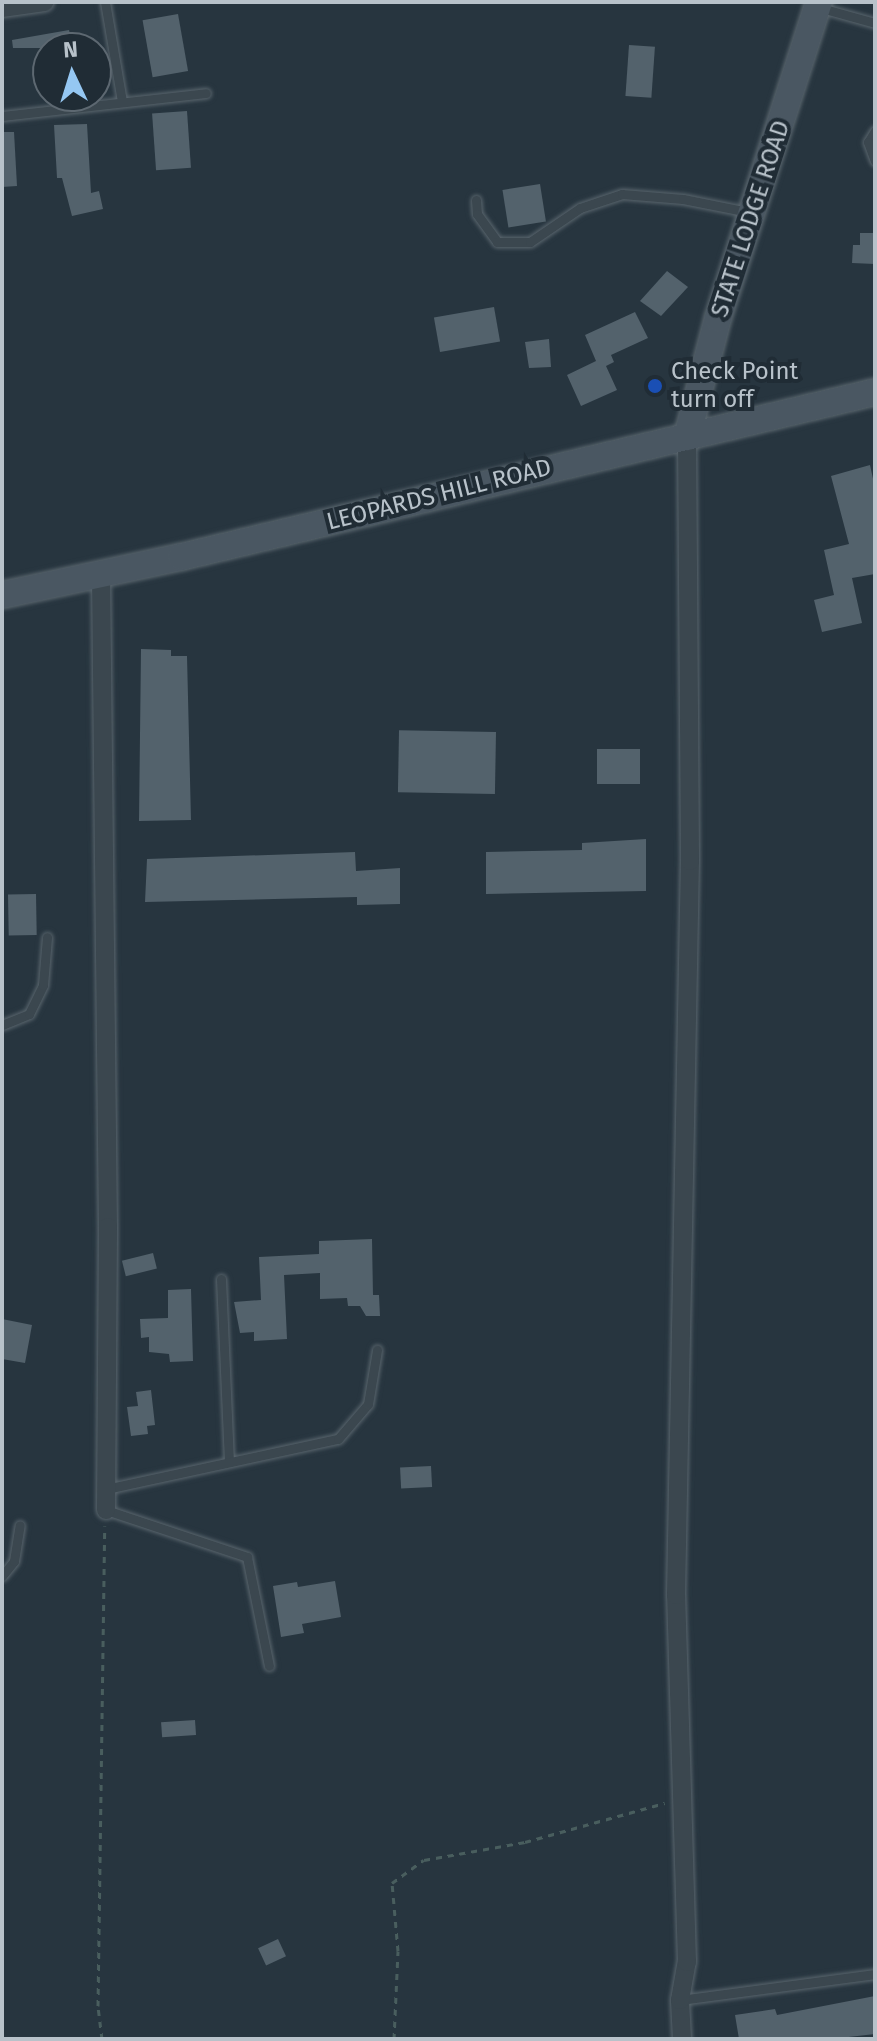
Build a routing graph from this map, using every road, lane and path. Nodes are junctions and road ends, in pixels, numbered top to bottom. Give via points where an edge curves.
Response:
1 (45, 2) edge
2 (105, 2) edge
3 (818, 4) edge
4 (2, 8) edge
5 (875, 23) edge
6 (206, 93) dead end
7 (122, 101) junction
8 (2, 116) edge
9 (875, 131) edge
10 (875, 161) edge
11 (476, 200) dead end
12 (751, 212) junction
13 (875, 392) edge
14 (687, 437) junction
15 (101, 574) junction
16 (2, 595) edge
17 (47, 937) dead end
18 (2, 1025) edge
19 (221, 1279) dead end
20 (377, 1350) dead end
21 (229, 1462) junction
22 (106, 1489) junction
23 (106, 1510) junction
24 (20, 1525) dead end
25 (2, 1576) edge
26 (269, 1666) dead end
27 (682, 1798) junction
28 (875, 1974) edge
29 (680, 2000) junction
30 (102, 2039) edge
31 (394, 2039) edge
32 (682, 2039) edge

1 - 4 street
2 - 7 lane
3 - 5 lane
3 - 12 main road, STATE LODGE ROAD
6 - 7 lane
7 - 8 lane
9 - 10 lane via 868,142
11 - 12 lane via 477,214 497,242 530,242 580,208 622,194
12 - 14 main road, STATE LODGE ROAD
13 - 14 main road, LEOPARDS HILL ROAD
14 - 15 main road, LEOPARDS HILL ROAD
14 - 27 street via 690,861 676,1595
15 - 16 main road, LEOPARDS HILL ROAD
15 - 22 street
17 - 18 lane via 43,985 29,1014
19 - 21 lane
20 - 21 lane via 368,1404 338,1439
21 - 22 lane
22 - 23 street
23 - 26 lane via 247,1557
23 - 30 path via 98,2006
24 - 25 lane via 14,1561
27 - 29 street via 687,1962
27 - 31 path via 525,1842 424,1860 392,1883 398,1951
28 - 29 lane
29 - 32 street

